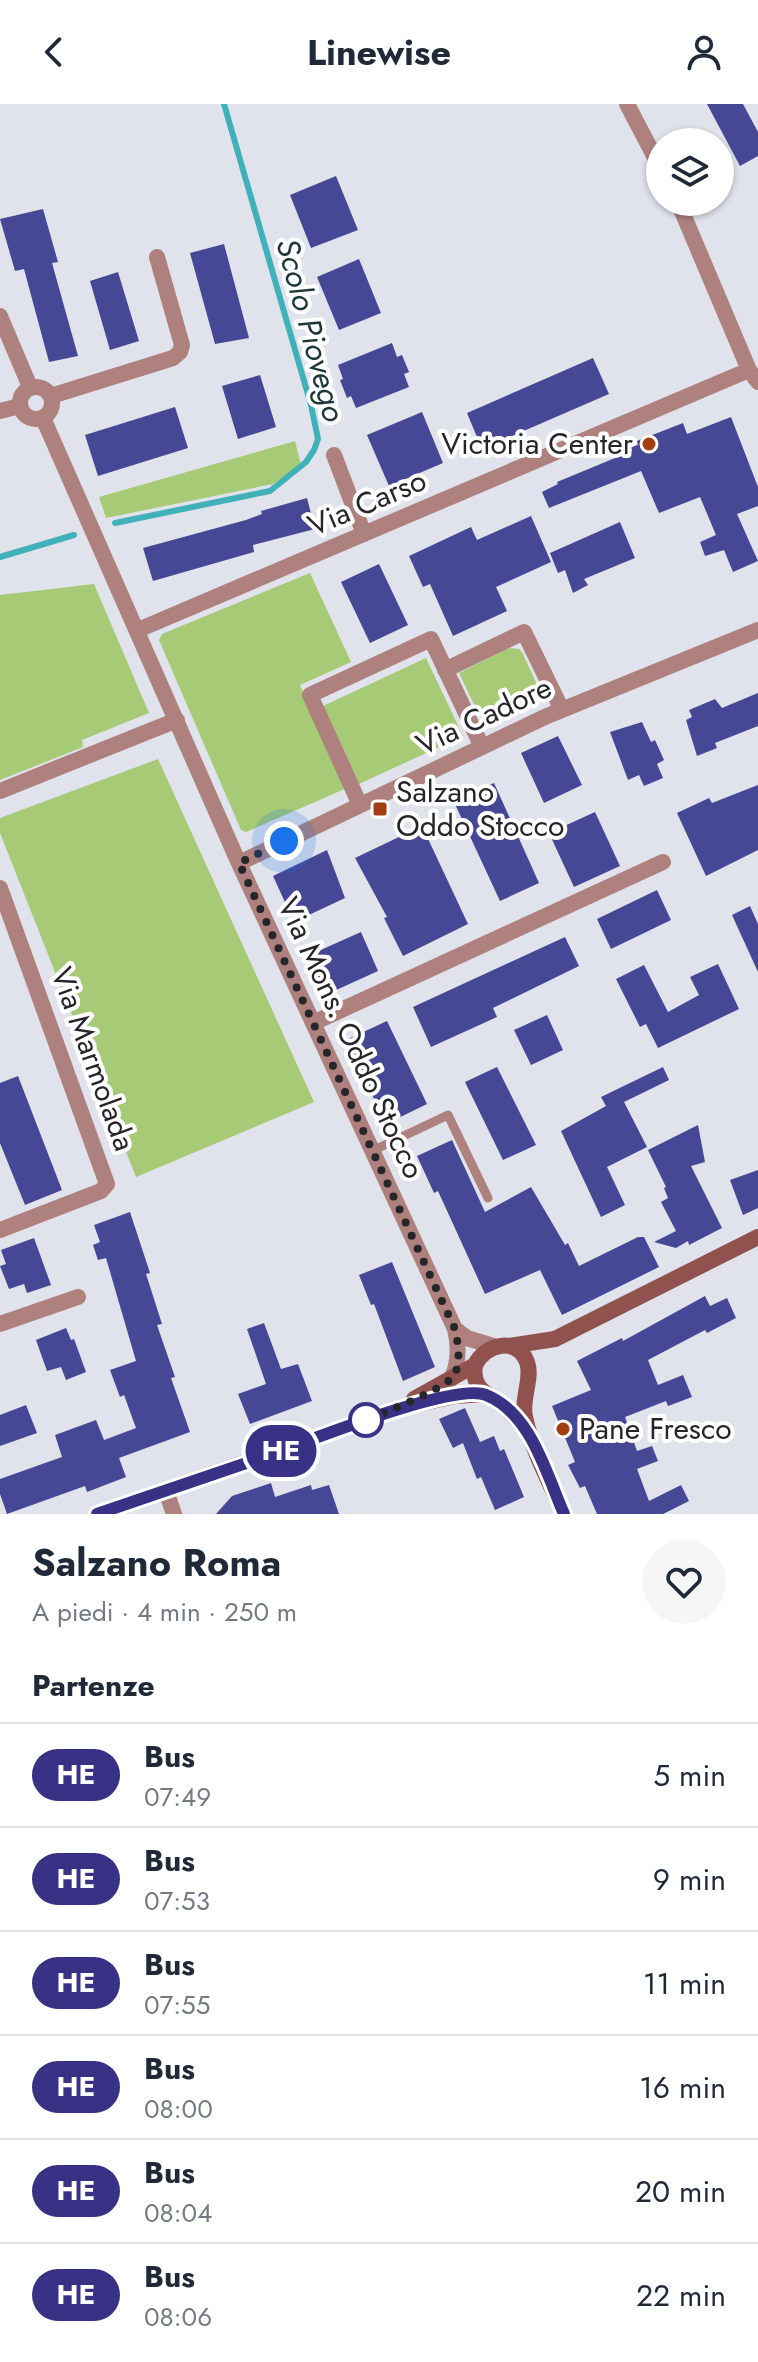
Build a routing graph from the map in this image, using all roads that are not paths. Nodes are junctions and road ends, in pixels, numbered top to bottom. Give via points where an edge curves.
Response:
1 (627, 104) edge
2 (646, 140) edge
3 (684, 216) edge
4 (157, 257) dead end
5 (0, 316) edge
6 (754, 376) edge
7 (30, 387) junction
8 (51, 396) junction
9 (20, 406) junction
10 (0, 411) edge
11 (43, 418) junction
12 (334, 455) dead end
13 (364, 534) junction
14 (138, 630) junction
15 (758, 630) edge
16 (445, 670) junction
17 (562, 710) junction
18 (177, 720) junction
19 (482, 747) junction
20 (0, 791) edge
21 (360, 805) junction
22 (663, 862) dead end
23 (239, 863) junction
24 (0, 888) edge
25 (313, 1023) junction
26 (372, 1151) junction
27 (488, 1198) dead end
28 (0, 1230) edge
29 (758, 1237) edge
30 (78, 1297) dead end
31 (0, 1324) edge
32 (457, 1337) junction
33 (555, 1339) junction
34 (501, 1346) junction
35 (475, 1364) junction
36 (452, 1378) junction
37 (527, 1381) junction
38 (490, 1397) junction
39 (400, 1408) junction
40 (530, 1435) junction
41 (166, 1491) junction
42 (97, 1514) edge
43 (174, 1514) edge
44 (564, 1514) edge

1 - 2 street
3 - 6 street
4 - 8 street via 182,345 176,357
5 - 7 street
6 - 13 street, Via Carso
7 - 8 street
7 - 9 street
8 - 11 street via 50,411
9 - 10 street
9 - 11 street via 29,417
11 - 14 street, Via Mons. Oddo Stocco
12 - 13 street
13 - 14 street, Via Carso
14 - 18 street, Via Mons. Oddo Stocco
15 - 17 street, Via Cadore
16 - 17 street via 524,632
16 - 19 street
16 - 21 street via 431,639 310,695
17 - 19 street, Via Cadore
18 - 20 street
18 - 23 street, Via Mons. Oddo Stocco
19 - 21 street, Via Cadore
21 - 23 street, Via Cadore
22 - 25 street
23 - 25 street, Via Mons. Oddo Stocco
24 - 28 street, Via Marmolada via 107,1184 101,1191
25 - 26 street, Via Mons. Oddo Stocco
26 - 27 lane via 448,1115
26 - 32 street, Via Mons. Oddo Stocco
29 - 33 street
30 - 31 street
32 - 34 street
32 - 35 street, Via Mons. Oddo Stocco
32 - 36 street
33 - 34 street
33 - 37 street via 535,1361
34 - 35 street via 483,1352
34 - 37 street via 520,1352 527,1362
35 - 36 street
35 - 38 street via 476,1384
36 - 39 street
37 - 38 street via 509,1399
37 - 40 street via 523,1403
38 - 39 street via 455,1396
38 - 40 street
39 - 41 street
40 - 44 street
41 - 42 street
41 - 43 street

